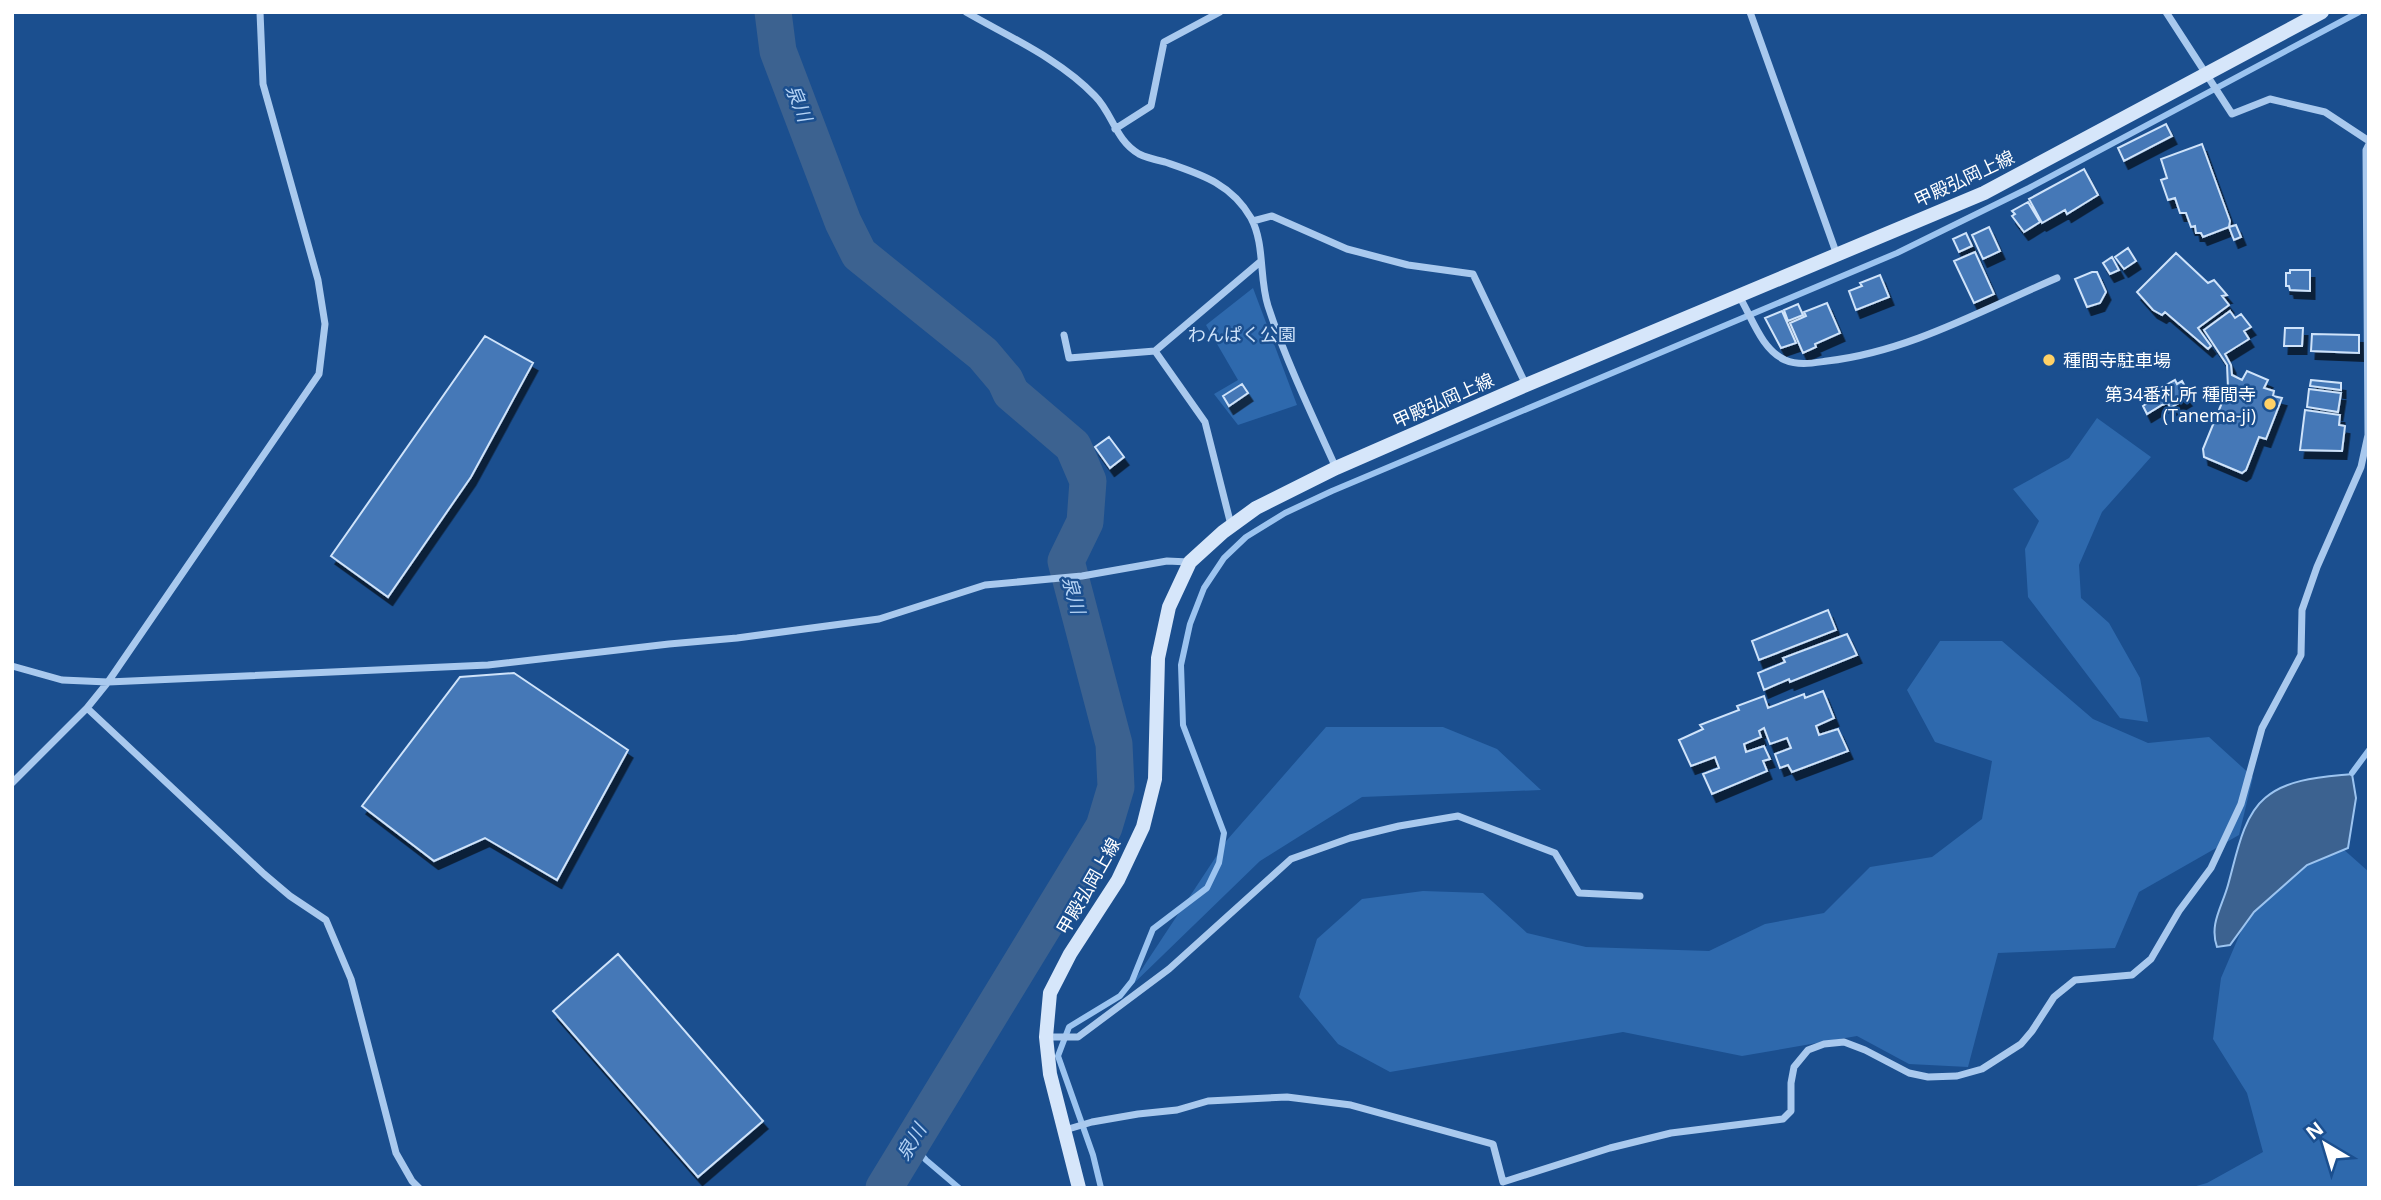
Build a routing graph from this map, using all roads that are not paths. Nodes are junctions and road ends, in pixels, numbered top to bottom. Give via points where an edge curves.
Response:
1 (260, 12) edge
2 (966, 12) edge
3 (1220, 12) edge
4 (1751, 12) edge
5 (2166, 12) edge
6 (2322, 12) edge
7 (2208, 80) junction
8 (1115, 129) junction
9 (2369, 143) edge
10 (1252, 221) junction
11 (1837, 255) junction
12 (1260, 262) junction
13 (2057, 278) dead end
14 (1741, 298) junction
15 (1064, 335) dead end
16 (1155, 351) junction
17 (1526, 385) junction
18 (1336, 468) junction
19 (1231, 526) junction
20 (1190, 562) junction
21 (12, 666) edge
22 (108, 682) junction
23 (87, 708) junction
24 (12, 783) edge
25 (1640, 897) dead end
26 (1046, 1037) junction
27 (1072, 1128) junction
28 (1504, 1185) edge
29 (419, 1188) edge
30 (1079, 1188) edge

1 - 22 street via 262,84 318,280 325,324 319,374
2 - 8 street via 1063,68 1097,97
3 - 8 street via 1164,42 1150,106
4 - 11 street
5 - 7 street
6 - 7 main road, 甲殿弘岡上線
7 - 9 street via 2232,114 2270,99 2325,111
7 - 11 main road, 甲殿弘岡上線 via 1984,193
8 - 10 street via 1125,144 1141,155 1205,175 1238,198
9 - 28 street via 2368,435 2361,467 2317,567 2302,610 2301,654 2262,728 2241,804 2211,867 2151,959 2132,975 2075,980 2054,997 2021,1044 1982,1069 1928,1077 1909,1073 1844,1042 1824,1044 1808,1050 1794,1067 1791,1111 1783,1119 1671,1133 1611,1147
10 - 12 street
10 - 17 street via 1272,216 1347,249 1408,265 1473,274
11 - 14 main road, 甲殿弘岡上線
12 - 16 street
12 - 18 street via 1268,305
13 - 14 street via 1942,330 1862,357 1800,364 1783,359 1765,344
14 - 17 main road, 甲殿弘岡上線
15 - 16 street via 1069,358
16 - 19 street via 1205,422
17 - 18 main road, 甲殿弘岡上線
18 - 19 main road, 甲殿弘岡上線 via 1256,508
19 - 20 main road, 甲殿弘岡上線
20 - 22 street via 1167,561 1082,576 985,585 879,619 737,639 488,665
20 - 26 main road, 甲殿弘岡上線 via 1169,607 1158,657 1154,779 1143,827 1118,880 1050,993
21 - 22 street via 62,680
22 - 23 street
23 - 24 street
23 - 29 street via 264,874 326,920 351,979 396,1153
25 - 26 street via 1579,893 1555,853 1458,816 1399,826 1291,859 1169,969 1078,1037
26 - 27 main road, 甲殿弘岡上線 via 1050,1074
27 - 28 street via 1208,1101 1287,1097 1351,1105 1493,1144
27 - 30 main road, 甲殿弘岡上線

